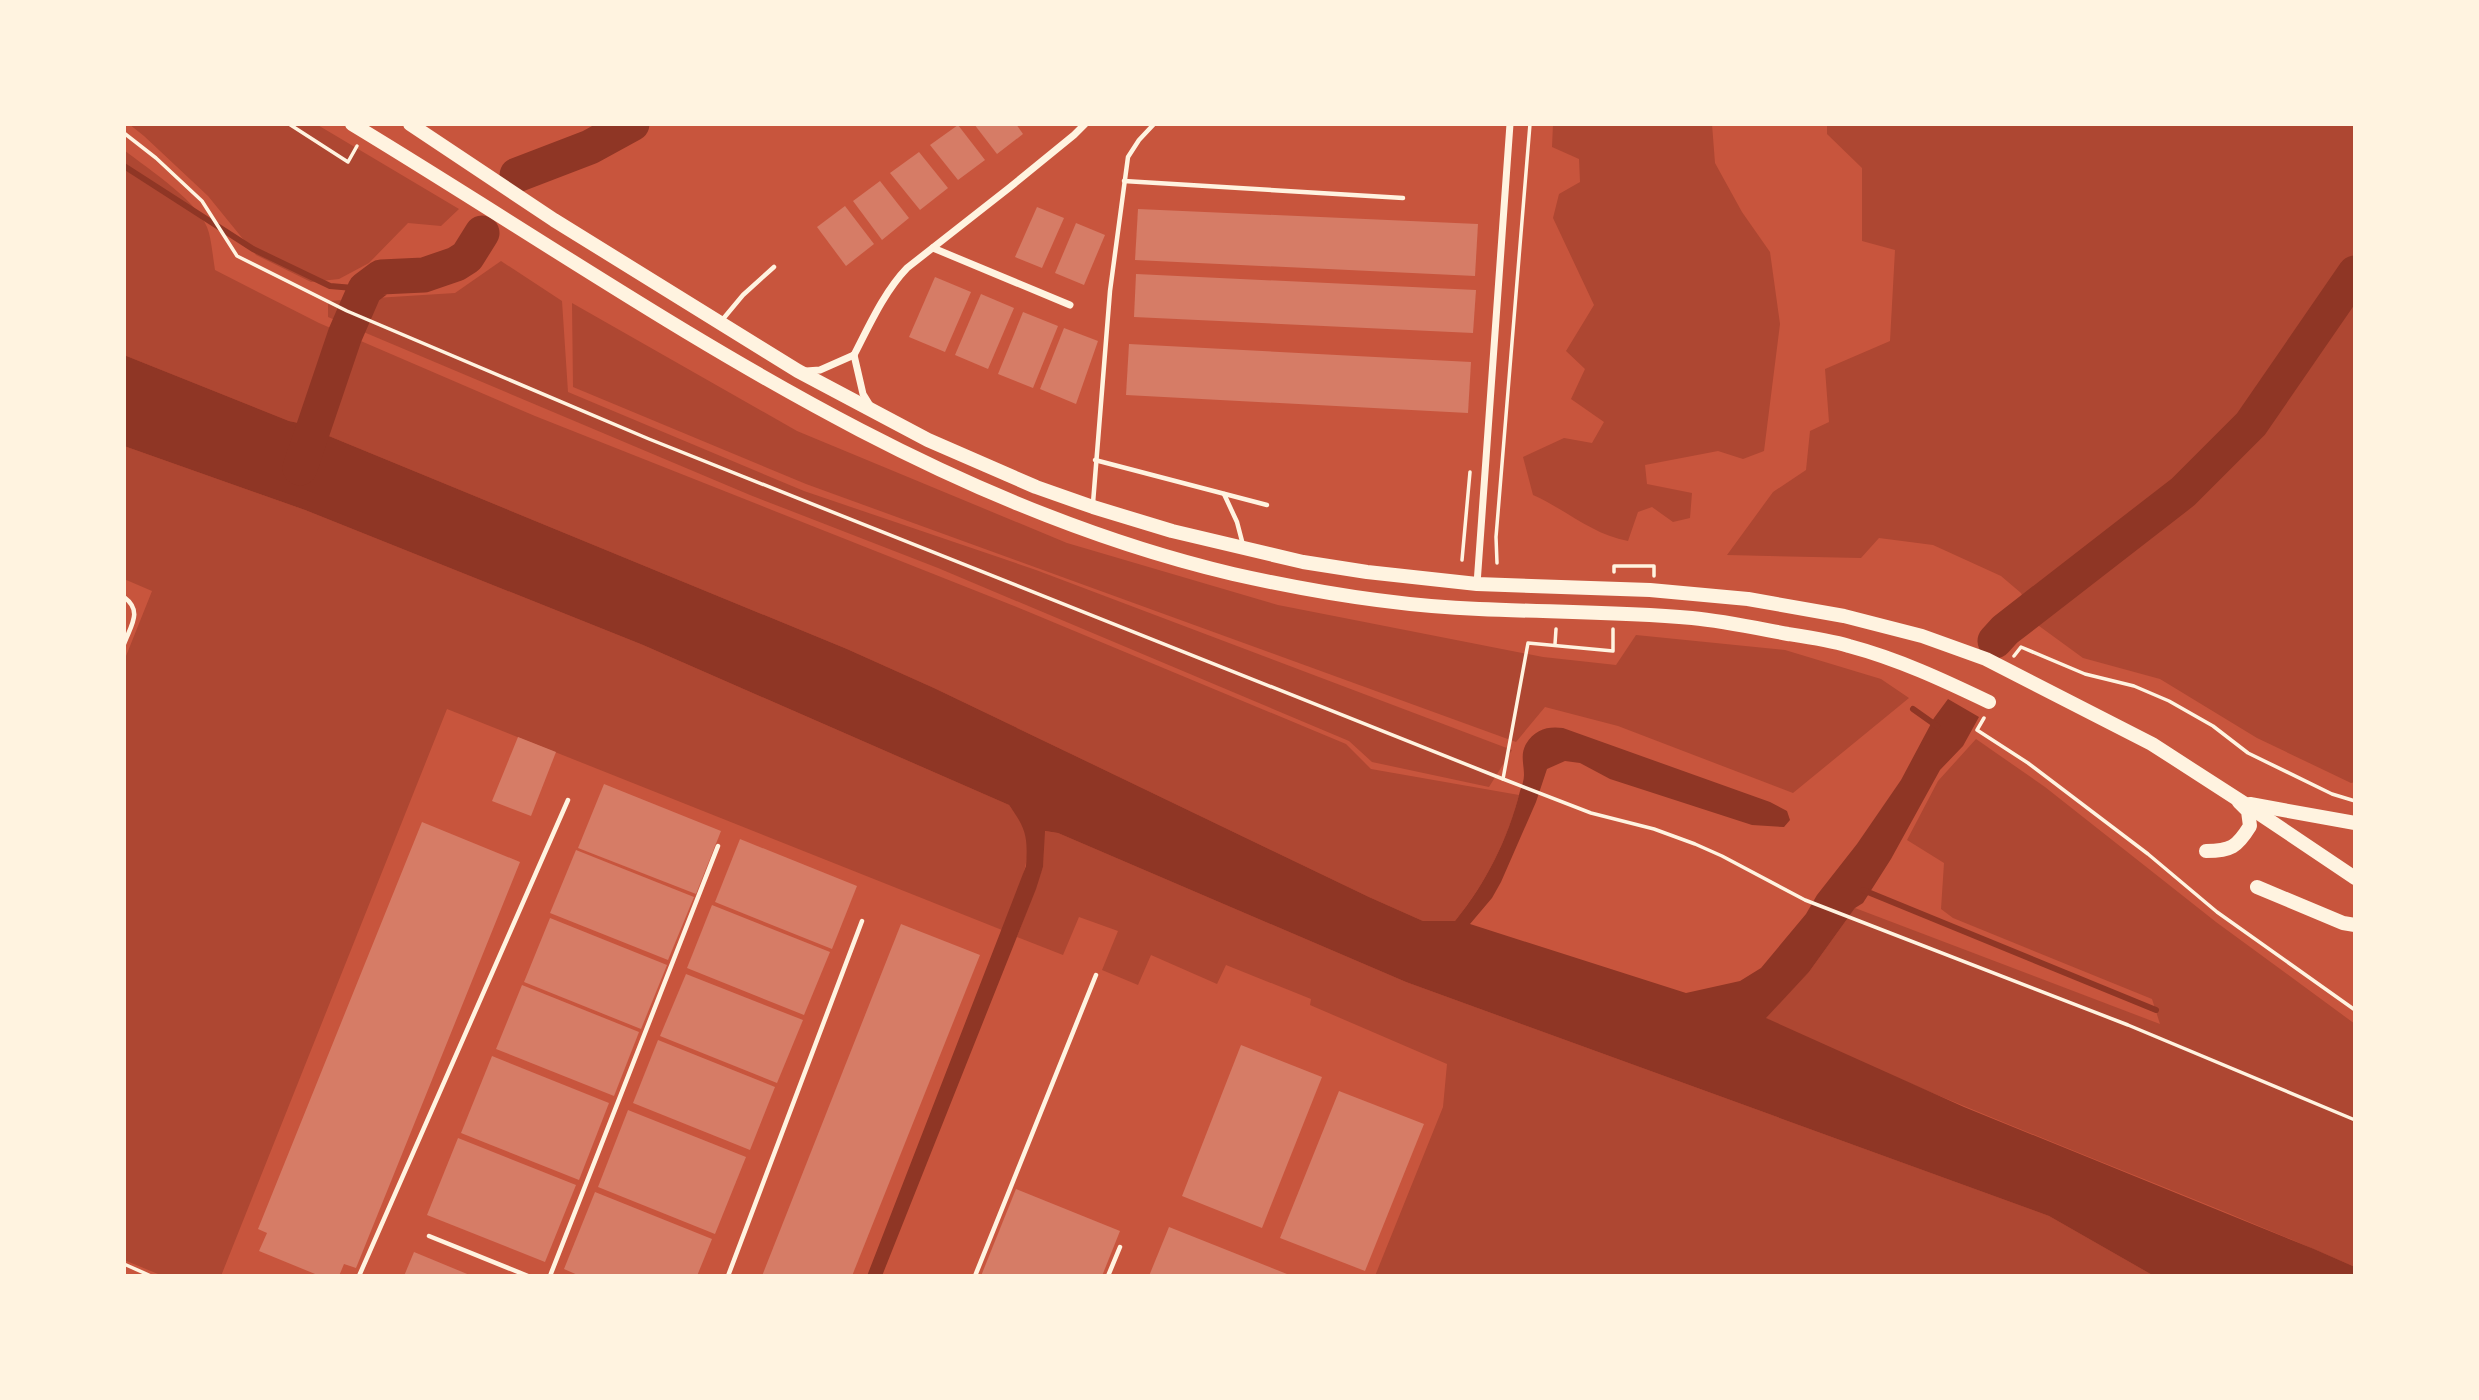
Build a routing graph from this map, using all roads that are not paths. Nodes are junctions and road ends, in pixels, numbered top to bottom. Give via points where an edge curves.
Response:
1 (352, 124) edge
2 (410, 124) edge
3 (1085, 124) edge
4 (1154, 124) edge
5 (1510, 124) edge
6 (1124, 181) junction
7 (1403, 198) dead end
8 (933, 248) junction
9 (774, 267) dead end
10 (1070, 304) dead end
11 (720, 323) junction
12 (854, 355) junction
13 (798, 371) junction
14 (876, 414) junction
15 (1095, 460) junction
16 (1223, 494) junction
17 (1268, 505) dead end
18 (1093, 508) junction
19 (1244, 549) junction
20 (1477, 584) junction
21 (124, 597) edge
22 (124, 644) edge
23 (1989, 702) dead end
24 (568, 800) dead end
25 (2241, 801) junction
26 (2355, 823) edge
27 (718, 846) dead end
28 (2206, 851) dead end
29 (2355, 878) edge
30 (2257, 887) dead end
31 (862, 921) dead end
32 (2355, 925) edge
33 (1096, 975) dead end
34 (429, 1236) dead end
35 (1120, 1247) dead end
36 (359, 1276) edge
37 (528, 1276) edge
38 (550, 1276) edge
39 (728, 1276) edge
40 (975, 1276) edge
41 (1108, 1276) edge

1 - 23 main road via 757,374 863,434 970,485 1086,532 1233,573 1364,598 1475,609 1693,618 1845,644 1907,664
2 - 11 main road
3 - 8 street
4 - 6 lane via 1132,148
5 - 20 street
6 - 7 lane
6 - 15 lane
8 - 10 street
8 - 12 street via 898,278
9 - 11 lane
11 - 13 main road
12 - 13 street via 820,370
12 - 14 street via 863,394
13 - 14 main road
14 - 18 main road via 972,460
15 - 16 lane
15 - 18 lane
16 - 17 lane
16 - 19 lane
18 - 19 main road
19 - 20 main road via 1367,572
20 - 25 main road via 1650,590 1748,599 1844,616 1965,649 2010,663
21 - 22 lane via 136,613
24 - 36 lane
25 - 26 main road
25 - 28 main road via 2250,826 2235,846
25 - 29 main road
27 - 38 lane
30 - 32 main road
31 - 39 lane
33 - 40 lane
34 - 37 lane
35 - 41 lane

